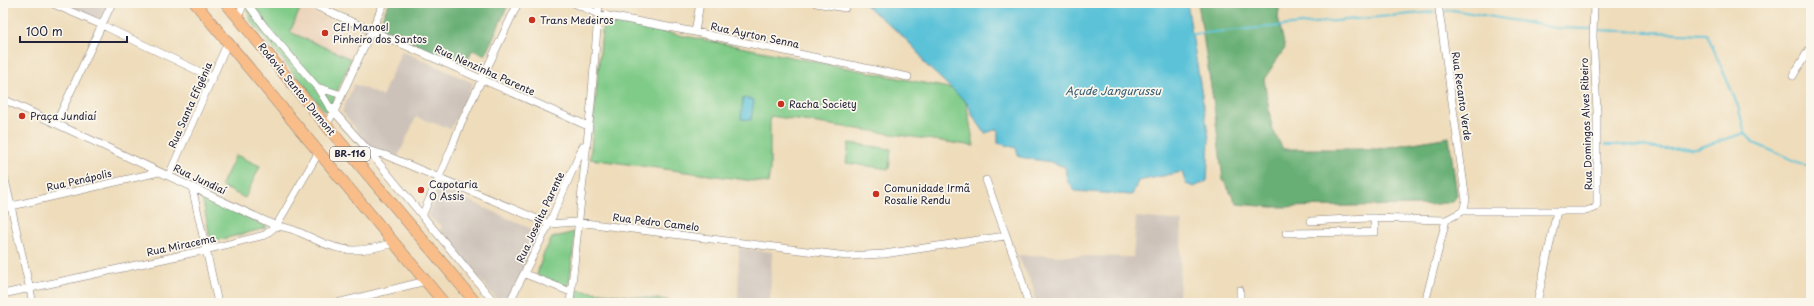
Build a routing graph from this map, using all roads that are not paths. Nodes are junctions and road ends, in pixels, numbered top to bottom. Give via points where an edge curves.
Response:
1 (50, 3) edge
2 (112, 3) edge
3 (195, 3) edge
4 (226, 3) edge
5 (245, 3) edge
6 (309, 3) edge
7 (384, 3) edge
8 (518, 3) edge
9 (574, 3) edge
10 (599, 3) edge
11 (700, 3) edge
12 (816, 3) edge
13 (1438, 3) edge
14 (1594, 3) edge
15 (1808, 3) edge
16 (1811, 5) edge
17 (845, 8) dead end
18 (598, 14) junction
19 (238, 17) junction
20 (102, 25) junction
21 (372, 30) junction
22 (695, 32) junction
23 (228, 42) junction
24 (1811, 46) edge
25 (1793, 76) dead end
26 (908, 77) dead end
27 (213, 78) junction
28 (481, 80) junction
29 (317, 88) junction
30 (342, 95) junction
31 (3, 99) edge
32 (334, 112) junction
33 (56, 123) junction
34 (326, 125) junction
35 (588, 126) junction
36 (586, 139) junction
37 (368, 150) junction
38 (319, 152) junction
39 (3, 171) edge
40 (159, 172) junction
41 (169, 175) junction
42 (439, 178) junction
43 (986, 180) dead end
44 (192, 187) junction
45 (11, 206) junction
46 (3, 208) edge
47 (1463, 211) junction
48 (1557, 211) junction
49 (422, 216) junction
50 (1374, 218) junction
51 (1446, 220) junction
52 (1311, 221) dead end
53 (577, 222) junction
54 (550, 224) junction
55 (276, 226) junction
56 (1286, 233) dead end
57 (1005, 236) junction
58 (394, 243) junction
59 (205, 250) junction
60 (525, 274) junction
61 (426, 281) junction
62 (30, 288) junction
63 (1240, 290) dead end
64 (571, 292) junction
65 (3, 294) edge
66 (33, 303) edge
67 (218, 303) edge
68 (337, 303) edge
69 (444, 303) edge
70 (476, 303) edge
71 (494, 303) edge
72 (509, 303) edge
73 (570, 303) edge
74 (1028, 303) edge
75 (1240, 303) edge
76 (1425, 303) edge
77 (1537, 303) edge

1 - 20 street
2 - 20 street
3 - 23 highway, BR-116
4 - 19 highway, Rodovia Santos Dumont / BR-116
5 - 19 street
5 - 29 street
6 - 21 street, Rua Nenzinha Parente
7 - 21 street
8 - 28 street
9 - 18 street, Rua Ayrton Senna
10 - 18 street, Rua Joselita Parente
11 - 22 street
12 - 17 street
13 - 47 street, Rua Recanto Verde via 1465,191 1466,205
14 - 48 street, Rua Domingos Alves Ribeiro via 1597,205 1586,211
15 - 16 street
18 - 22 street, Rua Ayrton Senna
18 - 35 street, Rua Joselita Parente
19 - 34 highway, Rodovia Santos Dumont / BR-116
20 - 27 street
20 - 33 street
21 - 28 street, Rua Nenzinha Parente
21 - 30 street
22 - 26 street, Rua Ayrton Senna
23 - 27 street, Rua Santa Efigênia
23 - 38 highway, BR-116
24 - 25 street
27 - 41 street, Rua Santa Efigênia
28 - 35 street, Rua Nenzinha Parente
28 - 42 street
29 - 30 street
29 - 32 street
30 - 32 street
31 - 33 street, Rua Jundiaí
32 - 34 street
32 - 37 street
33 - 40 street, Rua Jundiaí
34 - 70 highway, Rodovia Santos Dumont / BR-116
35 - 36 street, Rua Joselita Parente
36 - 53 street, Rua Joselita Parente
36 - 54 street, Rua Joselita Parente
37 - 42 street, Rua Pedro Camelo
37 - 49 street
38 - 55 street, Rua Miracema
38 - 58 highway, BR-116
39 - 45 street
40 - 41 street, Rua Jundiaí
40 - 45 street, Rua Penápolis
41 - 44 street, Rua Jundiaí
42 - 49 street
42 - 54 street, Rua Pedro Camelo
43 - 57 street
44 - 55 street, Rua Jundiaí
44 - 59 street
45 - 46 street, Rua Penápolis
45 - 62 street
47 - 48 street, Rua Domingos Alves Ribeiro
47 - 51 street
48 - 77 street
49 - 71 street
50 - 51 street
50 - 52 street
50 - 56 street via 1375,232
51 - 76 street
53 - 54 street, Rua Pedro Camelo
53 - 57 street, Rua Pedro Camelo via 847,256 884,254
53 - 64 street, Rua Joselita Parente
54 - 60 street, Rua Joselita Parente
55 - 58 street, Rua Jundiaí via 293,230 337,249 363,250
55 - 59 street, Rua Miracema via 265,235
57 - 74 street
58 - 61 highway, BR-116
59 - 62 street, Rua Miracema
59 - 67 street
60 - 64 street
60 - 72 street, Rua Joselita Parente
61 - 68 street
61 - 69 highway, BR-116
62 - 65 street, Rua Miracema
62 - 66 street
63 - 75 street
64 - 73 street, Rua Joselita Parente

